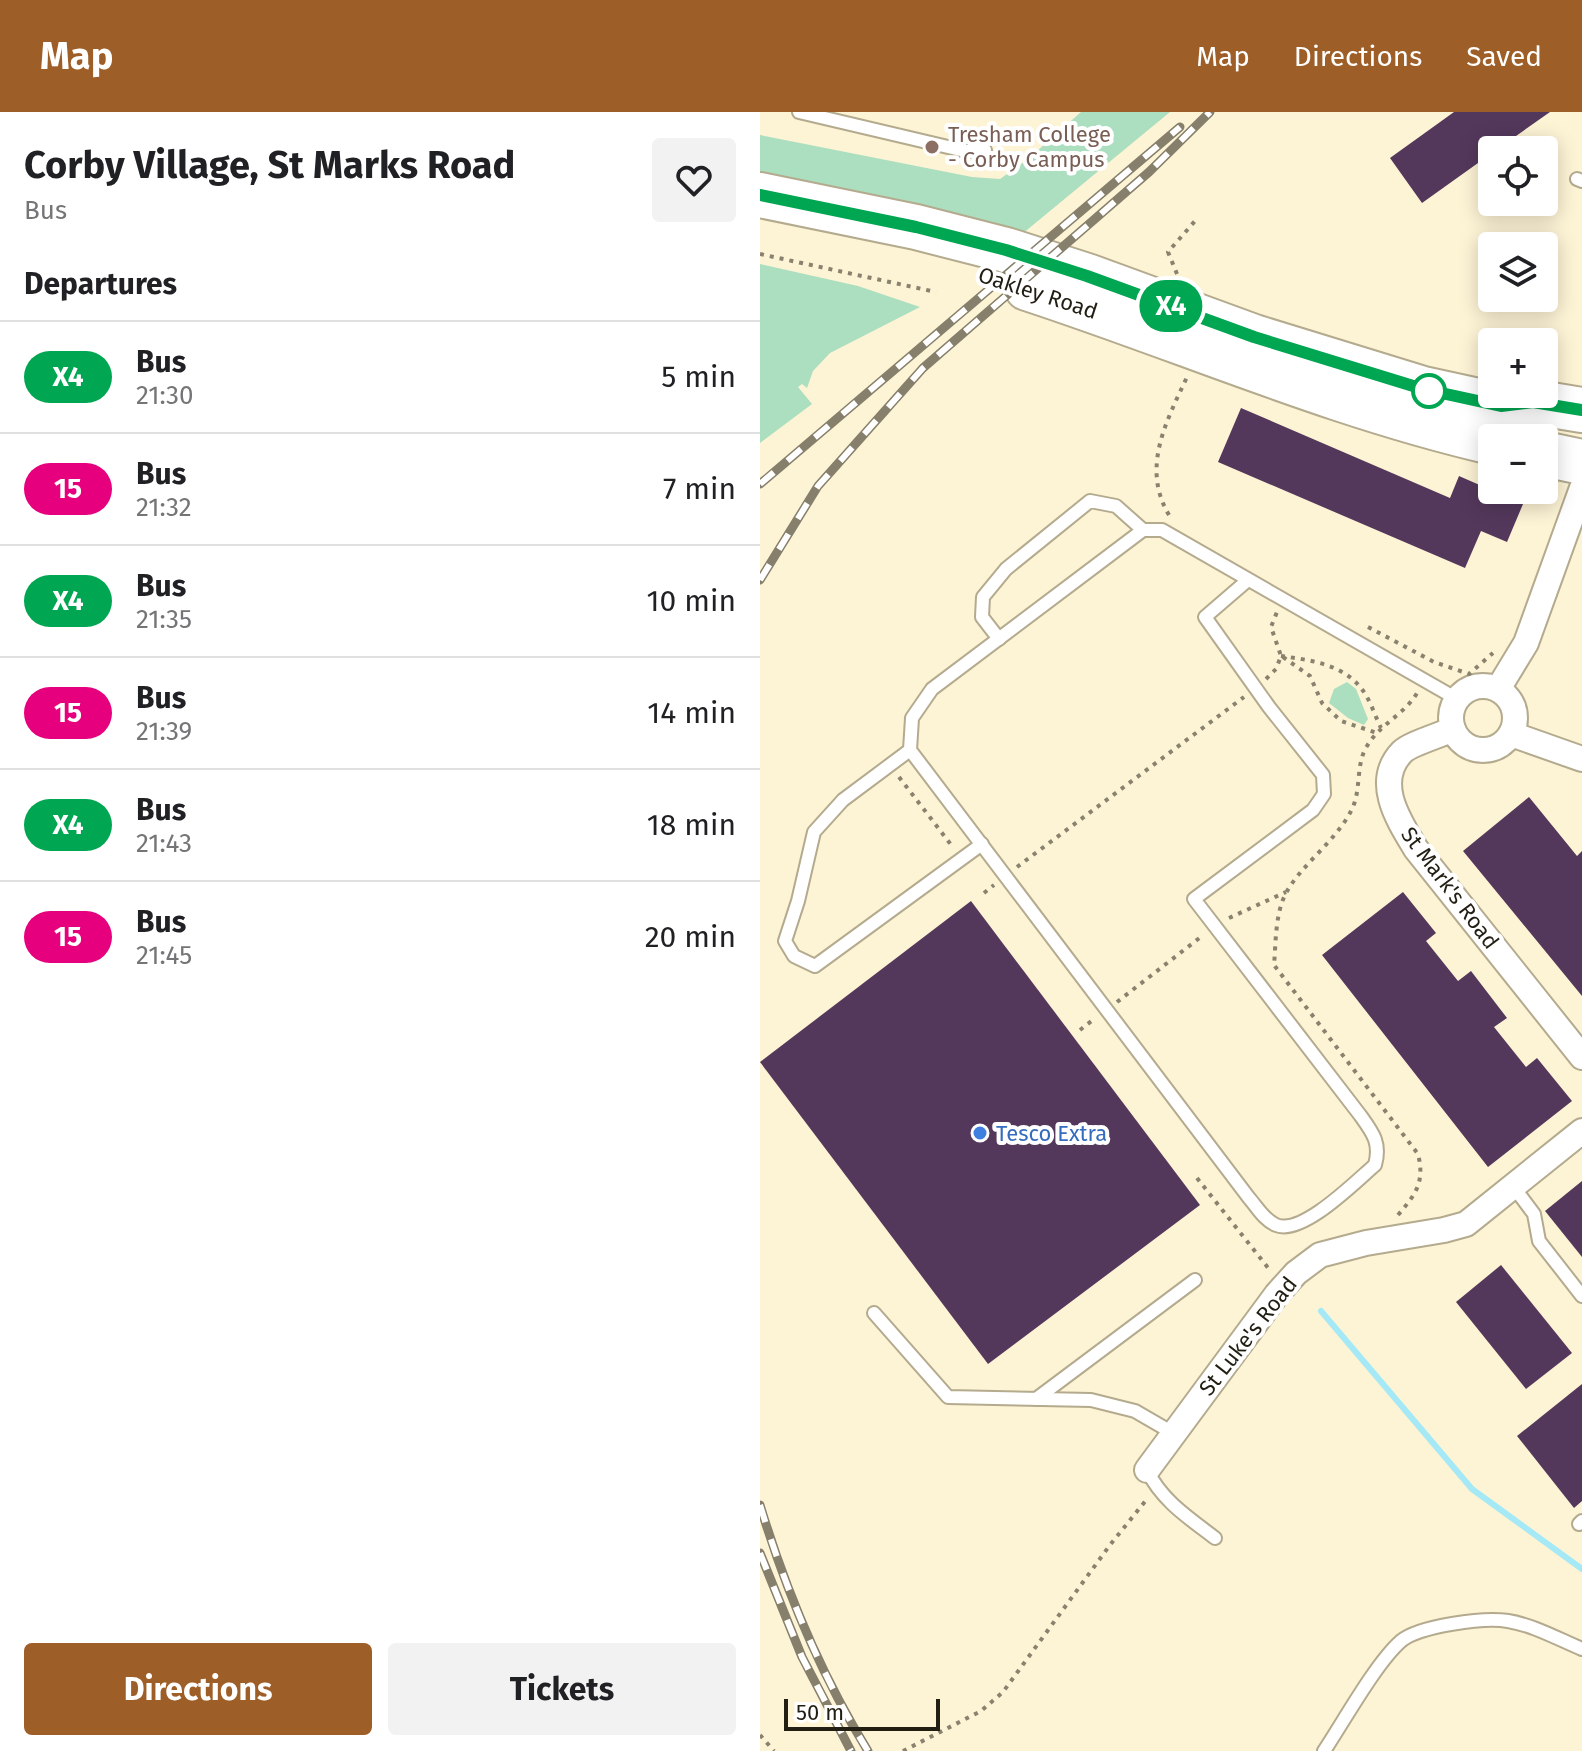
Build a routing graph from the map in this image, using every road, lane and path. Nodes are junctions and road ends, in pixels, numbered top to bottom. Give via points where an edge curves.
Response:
1 (799, 112) edge
2 (985, 150) dead end
3 (760, 195) edge
4 (1195, 221) dead end
5 (760, 225) edge
6 (760, 254) edge
7 (1182, 286) dead end
8 (936, 292) dead end
9 (1193, 364) dead end
10 (1582, 410) edge
11 (1497, 424) edge
12 (1535, 424) edge
13 (1478, 426) edge
14 (1558, 431) edge
15 (1582, 441) edge
16 (1558, 457) edge
17 (1582, 462) edge
18 (1582, 488) edge
19 (1170, 518) dead end
20 (1143, 530) junction
21 (1248, 580) junction
22 (1284, 601) junction
23 (999, 639) junction
24 (1498, 646) dead end
25 (1281, 656) junction
26 (1434, 662) dead end
27 (1255, 688) junction
28 (1498, 689) junction
29 (1457, 699) junction
30 (1453, 729) junction
31 (1511, 734) junction
32 (910, 750) junction
33 (1582, 759) edge
34 (890, 765) junction
35 (982, 844) junction
36 (962, 858) junction
37 (1006, 876) junction
38 (1286, 892) dead end
39 (984, 893) dead end
40 (1216, 925) junction
41 (1107, 1010) junction
42 (1080, 1030) dead end
43 (1582, 1057) edge
44 (1582, 1131) edge
45 (1197, 1178) dead end
46 (1513, 1186) junction
47 (1273, 1274) dead end
48 (1195, 1280) dead end
49 (1582, 1296) edge
50 (874, 1313) dead end
51 (1036, 1399) junction
52 (1173, 1433) junction
53 (1147, 1470) joint
54 (1215, 1538) dead end
55 (1582, 1649) edge
56 (993, 1701) dead end
57 (760, 1735) edge
58 (774, 1751) edge
59 (903, 1751) edge
60 (1324, 1751) edge

1 - 2 lane via 965,151
3 - 11 highway, Oakley Road via 1006,250 1254,337 1423,389
4 - 7 path via 1168,252
5 - 13 highway, Oakley Road via 980,273 1341,401 1439,429
6 - 8 path
9 - 19 path via 1158,450 1158,497
10 - 11 highway, Oakley Road via 1533,402
11 - 12 highway
14 - 15 highway
16 - 17 highway
18 - 28 street via 1526,643
20 - 21 lane via 1162,530
20 - 23 lane
20 - 23 lane via 1116,506 1090,501 1006,569 983,597 982,617
21 - 22 lane
21 - 27 lane via 1205,617
22 - 25 path via 1271,627
22 - 29 lane
23 - 32 lane via 932,689 912,718
24 - 26 path via 1469,674
25 - 25 path via 1318,661 1348,676 1362,689 1379,731 1341,721 1322,703 1310,676
25 - 27 path via 1276,669
27 - 37 path
27 - 40 lane via 1323,775 1324,794 1313,810 1194,899
28 - 29 street via 1480,686
28 - 31 street via 1513,705
29 - 30 street
30 - 31 street via 1476,749 1496,748
30 - 43 street, St Mark's Road via 1402,751 1389,776 1395,814 1416,849
31 - 33 street
32 - 34 lane
32 - 35 lane
34 - 36 path
34 - 36 lane via 843,800 814,832 785,941 794,956 815,966
35 - 36 lane
35 - 37 lane
37 - 39 path
37 - 41 lane
38 - 40 path
40 - 41 path
40 - 41 lane via 1376,1136 1375,1165 1307,1220 1290,1227 1263,1215
41 - 42 path
44 - 46 street, St Luke's Road
45 - 47 path
46 - 49 lane via 1534,1214 1539,1241
46 - 52 street, St Luke's Road via 1466,1224 1320,1255 1284,1284
48 - 51 lane
50 - 51 lane via 948,1397
51 - 52 lane via 1091,1400 1135,1411
52 - 53 street, St Luke's Road
53 - 54 lane via 1155,1487
55 - 60 lane via 1507,1621 1414,1633 1384,1661
56 - 59 path
57 - 58 path

